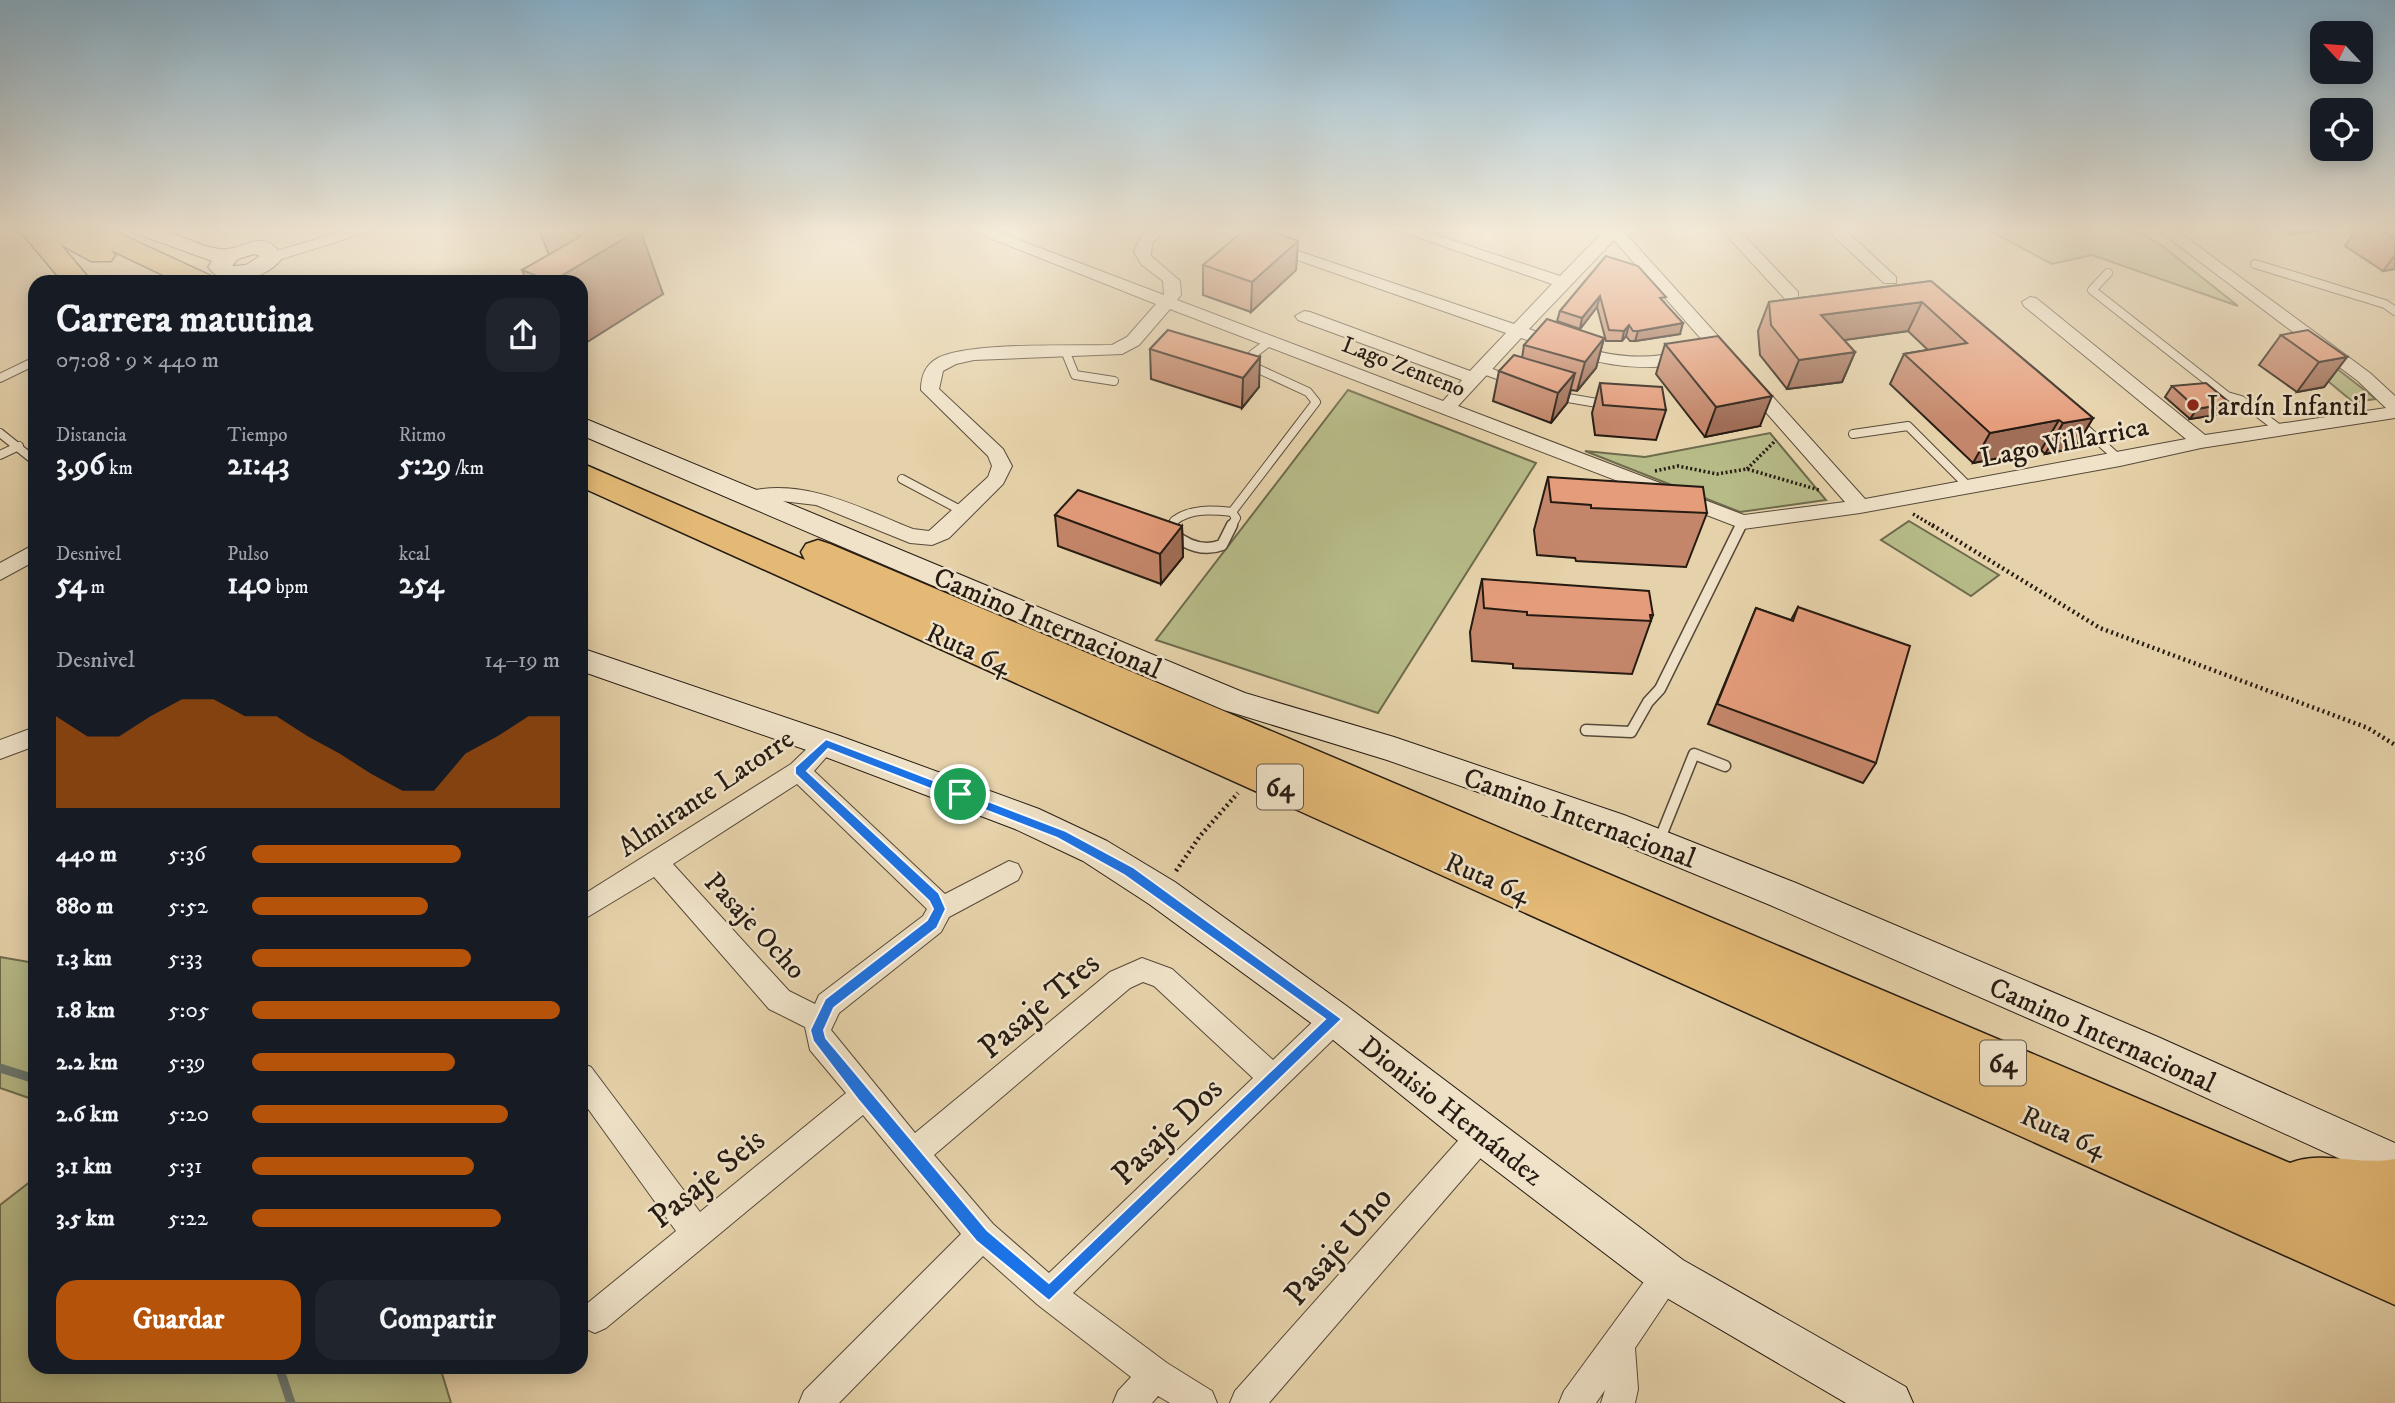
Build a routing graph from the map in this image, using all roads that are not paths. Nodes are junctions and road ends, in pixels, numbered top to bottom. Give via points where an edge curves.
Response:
1 (1135, 292) edge
2 (1172, 292) edge
3 (1402, 292) edge
4 (1552, 292) edge
5 (1670, 292) edge
6 (1789, 292) edge
7 (2095, 292) edge
8 (2250, 292) edge
9 (2348, 292) edge
10 (1792, 296) edge
11 (2030, 302) dead end
12 (1167, 305) junction
13 (2395, 311) edge
14 (1304, 316) dead end
15 (1517, 332) junction
16 (1269, 342) junction
17 (1721, 349) junction
18 (1066, 353) junction
19 (28, 364) edge
20 (1477, 374) junction
21 (0, 378) edge
22 (1114, 381) dead end
23 (1519, 383) edge
24 (1545, 392) edge
25 (2395, 405) edge
26 (1625, 407) edge
27 (1446, 408) junction
28 (2395, 412) edge
29 (2068, 414) edge
30 (588, 428) edge
31 (2278, 428) junction
32 (0, 433) edge
33 (1853, 434) dead end
34 (2201, 442) junction
35 (19, 446) junction
36 (28, 454) edge
37 (588, 454) edge
38 (0, 455) edge
39 (2120, 460) junction
40 (588, 477) edge
41 (901, 479) dead end
42 (1969, 487) junction
43 (753, 498) junction
44 (1857, 503) junction
45 (964, 512) junction
46 (1232, 512) junction
47 (1743, 522) junction
48 (28, 555) edge
49 (0, 573) edge
50 (588, 661) edge
51 (1586, 730) dead end
52 (28, 739) edge
53 (826, 744) junction
54 (0, 750) edge
55 (1725, 766) dead end
56 (799, 771) junction
57 (1658, 844) junction
58 (656, 862) junction
59 (1009, 872) dead end
60 (588, 906) edge
61 (940, 909) junction
62 (1335, 1019) junction
63 (820, 1020) junction
64 (1273, 1078) junction
65 (588, 1085) edge
66 (864, 1096) junction
67 (1482, 1135) junction
68 (914, 1153) junction
69 (2395, 1164) edge
70 (2395, 1184) edge
71 (2246, 1190) junction
72 (696, 1232) junction
73 (2395, 1234) edge
74 (982, 1235) junction
75 (1668, 1275) junction
76 (2395, 1278) edge
77 (1049, 1294) junction
78 (2395, 1295) edge
79 (595, 1317) dead end
80 (1619, 1346) junction
81 (1155, 1375) junction
82 (816, 1403) edge
83 (1130, 1403) edge
84 (1200, 1403) edge
85 (1247, 1403) edge
86 (1576, 1403) edge
87 (1618, 1403) edge
88 (1890, 1403) edge

1 - 12 street, Lago Zenteno
2 - 12 street
3 - 15 street
4 - 15 street
5 - 17 street
6 - 10 street
7 - 31 lane via 2227,396 2241,400
8 - 25 street
9 - 13 lane
11 - 34 street
12 - 16 street, Lago Zenteno
12 - 18 street via 1125,346
14 - 20 street
15 - 17 street via 1623,363 1666,361
15 - 20 street
16 - 27 street, Lago Zenteno
16 - 46 lane via 1253,354 1254,368 1308,392 1316,402
17 - 44 street
18 - 22 lane via 1074,375
18 - 45 street via 957,356 932,373 930,390 936,399 1001,459 999,475
19 - 21 lane
20 - 23 lane
20 - 27 street
24 - 26 lane via 1571,401
27 - 47 street, Lago Zenteno
28 - 31 street, Lago Villarrica
29 - 39 lane
30 - 43 main road, Camino Internacional
31 - 34 street, Lago Villarrica
32 - 35 lane
33 - 42 lane via 1908,426
34 - 39 street, Lago Villarrica
35 - 36 lane
35 - 38 lane
37 - 71 highway, Ruta 64 / 64 via 1729,943
39 - 42 street, Lago Villarrica
40 - 71 highway, Ruta 64 / 64 via 1253,775
41 - 45 lane
42 - 44 street, Lago Villarrica
43 - 45 street, Camino Internacional via 773,494 819,499 922,540 932,538
43 - 57 main road, Camino Internacional via 1235,702 1394,750
44 - 47 street, Lago Villarrica
46 - 46 lane via 1182,515 1174,521 1172,533 1215,549 1235,525
47 - 51 lane via 1660,689 1631,732
48 - 49 street
50 - 53 main road, Dionisio Hernández
52 - 54 street
53 - 56 street, Almirante Latorre
53 - 62 main road, Dionisio Hernández via 1050,829 1095,851 1162,892
55 - 57 lane via 1694,754
56 - 58 street, Almirante Latorre
56 - 61 street via 934,897
57 - 69 main road, Camino Internacional via 2119,1039
58 - 60 street, Almirante Latorre
58 - 63 street, Pasaje Ocho via 779,1000
59 - 61 street
61 - 63 street via 932,924 829,1004
62 - 64 street, Pasaje Dos
62 - 67 main road, Dionisio Hernández
63 - 66 street via 820,1041
64 - 68 street, Pasaje Tres via 1163,977 1142,970 1120,980
64 - 77 street, Pasaje Dos
65 - 72 street
66 - 68 street
66 - 72 street, Pasaje Seis
67 - 75 main road, Dionisio Hernández
67 - 85 street, Pasaje Uno
68 - 74 street
70 - 71 highway
71 - 73 highway, Ruta 64 / 64
71 - 76 highway, Ruta 64 / 64
71 - 78 highway
72 - 79 street, Pasaje Seis
74 - 77 street
74 - 82 street
75 - 80 street
75 - 88 main road, Dionisio Hernández
77 - 81 street
80 - 86 street
80 - 87 street via 1622,1389
81 - 83 street
81 - 84 street

